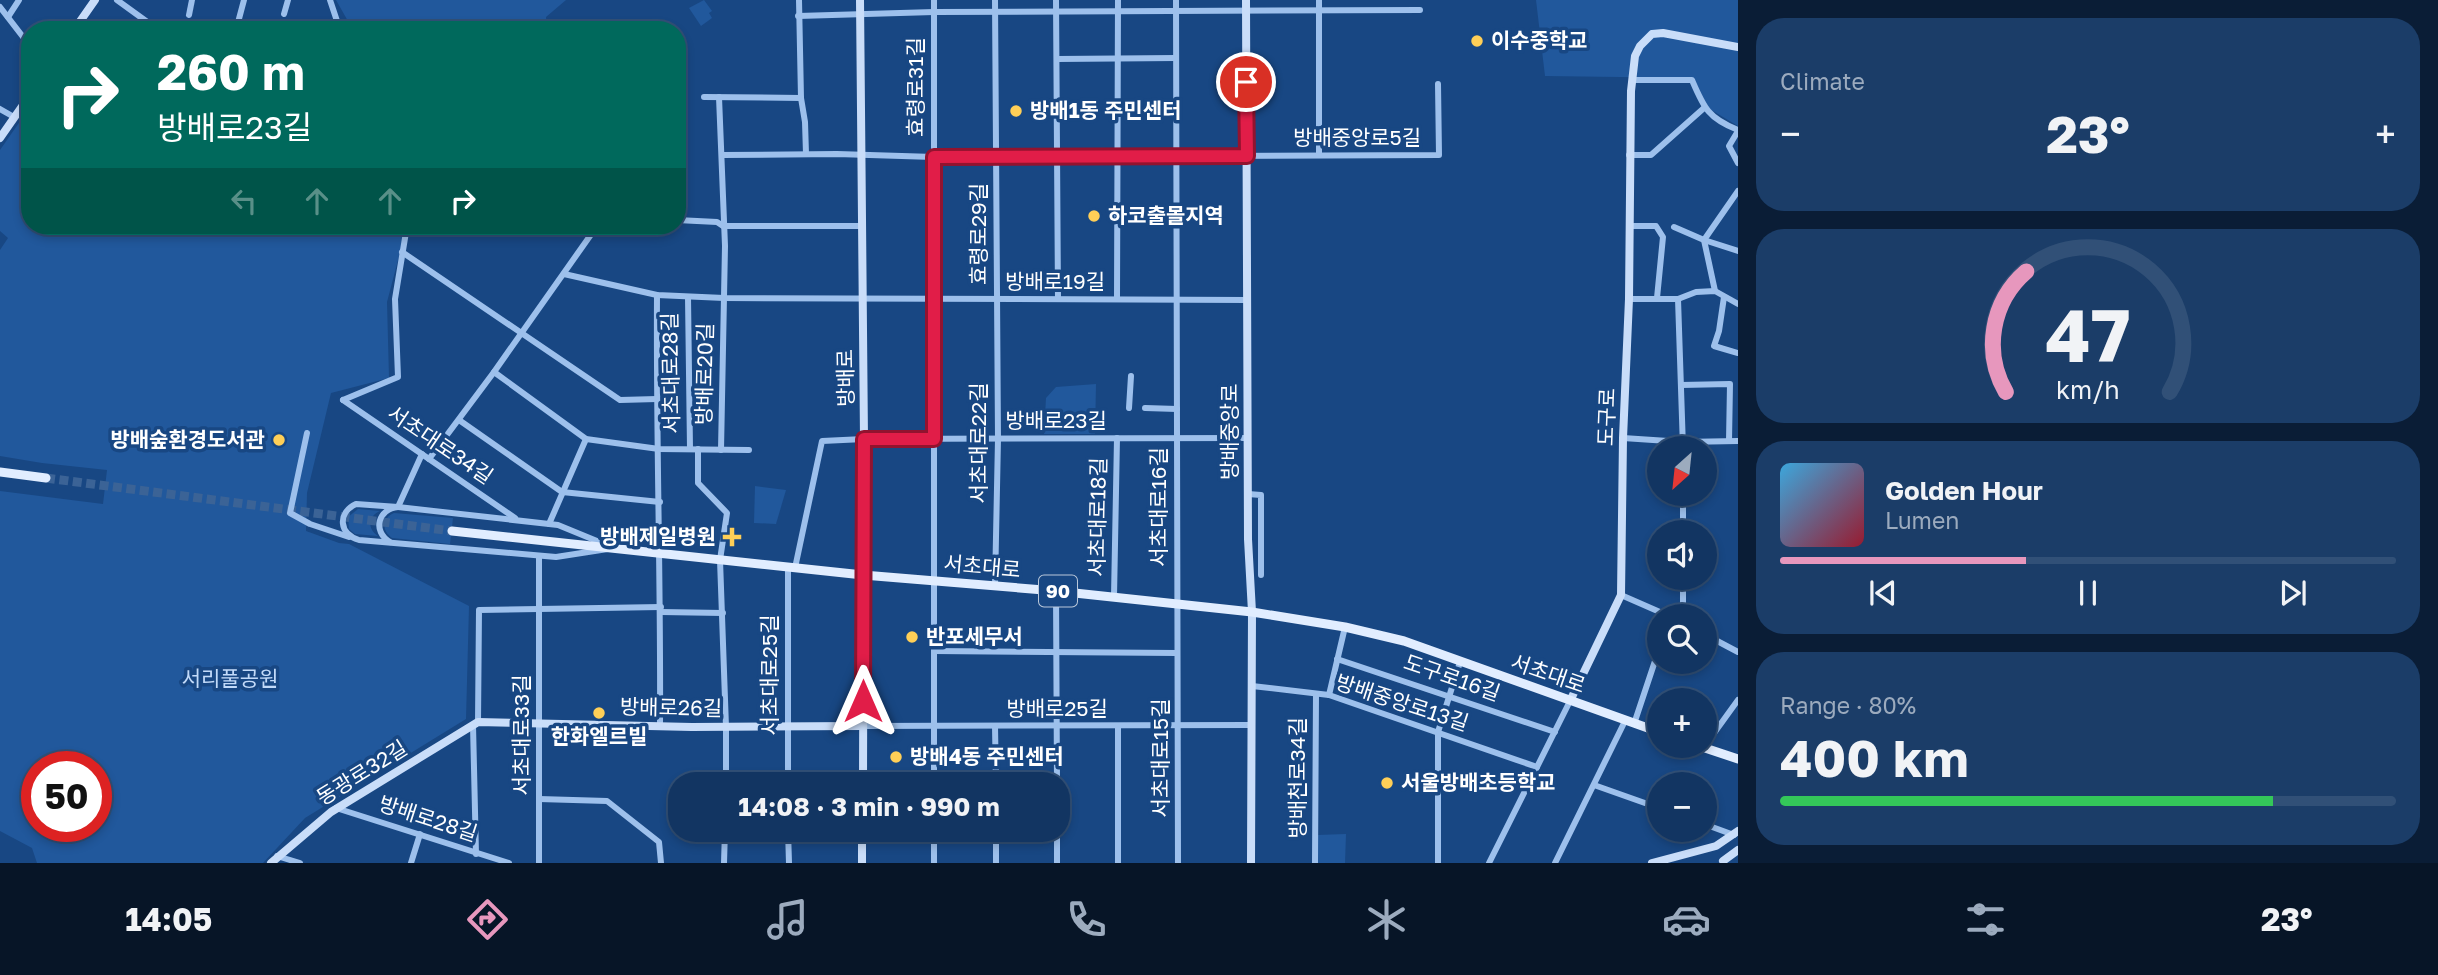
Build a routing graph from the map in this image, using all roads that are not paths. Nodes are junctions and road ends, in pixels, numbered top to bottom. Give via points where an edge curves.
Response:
1 (19, 0) edge
2 (95, 0) edge
3 (117, 0) edge
4 (192, 0) edge
5 (244, 0) edge
6 (288, 0) edge
7 (330, 0) edge
8 (799, 0) edge
9 (860, 0) edge
10 (934, 0) edge
11 (995, 0) edge
12 (1056, 0) edge
13 (1118, 0) edge
14 (1176, 0) edge
15 (1247, 0) edge
16 (1319, 0) edge
17 (0, 7) edge
18 (1319, 10) junction
19 (1420, 10) dead end
20 (1176, 11) junction
21 (1246, 11) junction
22 (934, 12) junction
23 (995, 12) junction
24 (1056, 12) junction
25 (1118, 12) junction
26 (284, 13) dead end
27 (860, 14) junction
28 (189, 15) dead end
29 (799, 16) junction
30 (8, 17) junction
31 (80, 21) edge
32 (146, 21) edge
33 (238, 21) edge
34 (337, 21) edge
35 (21, 34) edge
36 (1738, 47) edge
37 (1057, 58) junction
38 (1176, 58) junction
39 (1118, 59) junction
40 (1632, 80) junction
41 (1438, 85) dead end
42 (704, 97) dead end
43 (719, 97) junction
44 (800, 97) junction
45 (21, 108) edge
46 (1704, 108) junction
47 (0, 109) edge
48 (15, 117) junction
49 (1738, 131) edge
50 (0, 138) edge
51 (806, 154) junction
52 (722, 155) junction
53 (861, 155) junction
54 (1319, 155) junction
55 (1629, 155) junction
56 (1058, 156) junction
57 (1117, 156) junction
58 (1177, 156) junction
59 (1247, 156) junction
60 (934, 157) junction
61 (996, 157) junction
62 (1738, 163) edge
63 (1738, 191) edge
64 (686, 220) edge
65 (723, 226) junction
66 (862, 226) junction
67 (1629, 226) junction
68 (1674, 227) dead end
69 (405, 235) edge
70 (591, 235) edge
71 (1704, 240) junction
72 (1738, 251) edge
73 (402, 252) junction
74 (564, 274) junction
75 (1715, 291) junction
76 (657, 295) junction
77 (688, 297) junction
78 (1724, 297) junction
79 (724, 298) junction
80 (1657, 298) junction
81 (863, 299) junction
82 (933, 299) junction
83 (997, 299) junction
84 (1058, 299) junction
85 (1117, 299) junction
86 (1177, 299) junction
87 (1629, 299) junction
88 (1678, 299) junction
89 (1247, 300) junction
90 (1738, 304) edge
91 (522, 334) junction
92 (1738, 354) edge
93 (494, 372) junction
94 (1131, 376) dead end
95 (1681, 385) junction
96 (657, 399) junction
97 (1129, 408) dead end
98 (1145, 408) dead end
99 (1177, 409) junction
100 (459, 420) junction
101 (307, 433) dead end
102 (1683, 436) edge
103 (1116, 438) junction
104 (1177, 438) junction
105 (1248, 438) junction
106 (1623, 438) junction
107 (586, 439) junction
108 (864, 439) junction
109 (934, 439) junction
110 (998, 439) junction
111 (1647, 441) edge
112 (1729, 441) junction
113 (1738, 441) edge
114 (1717, 442) edge
115 (659, 449) junction
116 (694, 449) junction
117 (721, 450) junction
118 (749, 450) dead end
119 (422, 454) junction
120 (429, 459) junction
121 (0, 471) edge
122 (46, 478) tunnel mouth
123 (562, 492) junction
124 (1248, 494) junction
125 (660, 502) junction
126 (398, 507) junction
127 (517, 519) junction
128 (549, 524) junction
129 (452, 531) tunnel mouth
130 (354, 539) junction
131 (395, 543) junction
132 (614, 548) junction
133 (660, 553) junction
134 (539, 556) junction
135 (720, 560) junction
136 (791, 567) junction
137 (863, 575) junction
138 (1261, 575) dead end
139 (934, 581) junction
140 (995, 586) junction
141 (1056, 591) junction
142 (1621, 595) junction
143 (1114, 597) junction
144 (1177, 604) junction
145 (1647, 606) edge
146 (541, 608) junction
147 (661, 610) junction
148 (1252, 612) junction
149 (723, 613) junction
150 (1345, 627) junction
151 (1717, 641) edge
152 (934, 651) junction
153 (1738, 652) edge
154 (1056, 653) junction
155 (1177, 653) junction
156 (1337, 659) junction
157 (1460, 662) junction
158 (1649, 674) edge
159 (1252, 687) junction
160 (1316, 694) junction
161 (1329, 695) junction
162 (1450, 695) junction
163 (1571, 699) junction
164 (1738, 700) edge
165 (476, 723) junction
166 (540, 723) junction
167 (1630, 723) junction
168 (1178, 725) junction
169 (1252, 725) junction
170 (660, 726) junction
171 (788, 726) junction
172 (863, 726) junction
173 (995, 726) junction
174 (1057, 726) junction
175 (1118, 726) junction
176 (1717, 726) edge
177 (726, 727) junction
178 (934, 727) junction
179 (1647, 729) edge
180 (1438, 732) junction
181 (1555, 732) junction
182 (1717, 752) edge
183 (1738, 759) edge
184 (1537, 767) junction
185 (726, 772) edge
186 (788, 772) edge
187 (863, 772) edge
188 (934, 772) edge
189 (996, 772) edge
190 (1057, 772) edge
191 (1594, 785) junction
192 (539, 799) junction
193 (1647, 804) edge
194 (337, 808) junction
195 (1717, 828) edge
196 (1736, 833) edge
197 (420, 834) junction
198 (725, 842) edge
199 (789, 842) edge
200 (862, 842) edge
201 (934, 842) edge
202 (996, 842) edge
203 (1057, 842) edge
204 (1738, 850) edge
205 (476, 854) junction
206 (274, 860) edge
207 (1722, 862) edge
208 (300, 863) edge
209 (411, 863) edge
210 (509, 863) edge
211 (539, 863) edge
212 (661, 863) edge
213 (724, 863) edge
214 (789, 863) edge
215 (862, 863) edge
216 (934, 863) edge
217 (996, 863) edge
218 (1057, 863) edge
219 (1118, 863) edge
220 (1178, 863) edge
221 (1251, 863) edge
222 (1315, 863) edge
223 (1438, 863) edge
224 (1489, 863) edge
225 (1555, 863) edge
226 (1652, 863) edge

1 - 30 street
2 - 31 street
3 - 32 street
4 - 28 street
5 - 33 street
6 - 26 street
7 - 34 street
8 - 29 street
9 - 27 street, 방배로
10 - 22 street, 효령로31길
11 - 23 street, 효령로29길
12 - 24 street
13 - 25 street
14 - 20 street, 서초대로16길
15 - 21 street, 방배중앙로
16 - 18 street
17 - 30 street
18 - 19 street
18 - 21 street
18 - 54 street
20 - 21 street
20 - 25 street
20 - 38 street, 서초대로16길
21 - 59 street, 방배중앙로
22 - 23 street
22 - 27 street
22 - 60 street, 효령로31길
23 - 24 street
23 - 61 street, 효령로29길
24 - 25 street
24 - 37 street
25 - 39 street
27 - 29 street
27 - 53 street, 방배로
29 - 44 street
30 - 35 street
36 - 40 street, 도구로 via 1652,34 1635,56
37 - 39 street
37 - 56 street
38 - 39 street
38 - 58 street, 서초대로16길
39 - 57 street
40 - 46 street via 1692,80
40 - 55 street, 도구로
41 - 54 street, 방배중앙로5길 via 1439,155
42 - 43 street
43 - 44 street
43 - 52 street
44 - 51 street
45 - 48 street
46 - 49 street via 1719,123
46 - 55 street via 1651,155
47 - 48 street
48 - 50 street
49 - 62 street via 1729,146
51 - 52 street, 방배중앙로5길
51 - 53 street, 방배중앙로5길
52 - 65 street
53 - 60 street, 방배중앙로5길
53 - 66 street, 방배로
54 - 59 street, 방배중앙로5길
55 - 67 street, 도구로
56 - 57 street, 방배중앙로5길
56 - 61 street, 방배중앙로5길
56 - 84 street
57 - 58 street, 방배중앙로5길
57 - 85 street
58 - 59 street, 방배중앙로5길
58 - 86 street, 서초대로16길
59 - 89 street, 방배중앙로
60 - 61 street, 방배중앙로5길
60 - 82 street, 효령로31길
61 - 83 street, 효령로29길
63 - 71 street
64 - 65 street
65 - 66 street
65 - 79 street
66 - 81 street, 방배로
67 - 80 street via 1656,226 1663,237
67 - 87 street, 도구로
68 - 71 street
69 - 73 street
70 - 74 street
71 - 72 street
71 - 75 street
73 - 91 street
73 - 119 street, 서초대로34길 via 395,299 398,377 343,400
74 - 76 street, 방배로20길
74 - 91 street
75 - 78 street
75 - 88 street
76 - 77 street, 방배로20길
76 - 96 street
77 - 79 street, 방배로20길
77 - 116 street, 서초대로28길
78 - 90 street
78 - 92 street via 1714,346
79 - 81 street, 방배로20길
79 - 117 street, 방배로20길
80 - 87 street
80 - 88 street
81 - 82 street, 방배로19길
81 - 108 street, 방배로
82 - 83 street, 방배로19길
82 - 109 street, 효령로31길
83 - 84 street, 방배로19길
83 - 110 street, 서초대로22길
84 - 85 street, 방배로19길
85 - 86 street, 방배로19길
86 - 89 street, 방배로19길
86 - 99 street, 서초대로16길
87 - 106 street, 도구로
88 - 95 street
89 - 105 street, 방배중앙로
91 - 93 street
91 - 96 street via 620,400
93 - 100 street
93 - 107 street
94 - 97 street
95 - 102 street
95 - 112 street via 1730,384
96 - 115 street
98 - 99 street
99 - 104 street, 서초대로16길
100 - 120 street
100 - 123 street
101 - 130 street via 290,513
103 - 104 street, 방배로23길
103 - 110 street, 방배로23길
103 - 143 street, 서초대로18길
104 - 105 street, 방배로23길
104 - 144 street, 서초대로16길
105 - 124 street, 방배중앙로
106 - 111 street
106 - 142 street, 도구로
107 - 115 street, 서초대로28길
107 - 123 street
108 - 109 street, 방배로23길
108 - 136 street, 서초대로25길 via 822,441
108 - 137 street, 방배로
109 - 110 street, 방배로23길
109 - 139 street, 효령로31길
110 - 140 street, 서초대로22길
112 - 113 street
112 - 114 street
115 - 116 street, 서초대로28길
115 - 125 street
116 - 117 street, 서초대로28길
116 - 135 street, 서초대로28길 via 698,483 727,513
117 - 118 street, 서초대로28길
119 - 120 street, 서초대로34길
119 - 126 street
120 - 127 street, 서초대로34길
121 - 122 main road
123 - 125 street
123 - 128 street
124 - 138 street via 1261,495
124 - 148 street, 방배중앙로
125 - 133 street
126 - 127 street, 서초대로
126 - 130 street, 서초대로 via 351,506 343,526
126 - 131 street via 387,509 378,523 381,534
127 - 128 street, 서초대로
128 - 132 street, 서초대로
129 - 132 main road, 서초대로 / 90
130 - 131 street, 서초대로
131 - 134 street, 서초대로
132 - 133 main road, 서초대로 / 90
132 - 134 street, 서초대로
133 - 135 main road, 서초대로 / 90
133 - 147 street
134 - 146 street, 서초대로33길
135 - 136 main road, 서초대로 / 90
135 - 149 street
136 - 137 main road, 서초대로 / 90
136 - 171 street, 서초대로25길
137 - 139 main road, 서초대로 / 90
137 - 172 street, 방배로
139 - 140 main road, 서초대로 / 90
139 - 152 street, 효령로31길
140 - 141 main road, 서초대로 / 90
141 - 143 main road, 서초대로 / 90
141 - 154 street
142 - 145 street
142 - 163 street, 도구로
143 - 144 main road, 서초대로 / 90
144 - 148 main road, 서초대로 / 90
144 - 155 street, 서초대로15길
146 - 147 street
146 - 165 street, 서초대로33길 via 480,610
146 - 166 street, 서초대로33길
147 - 149 street
147 - 170 street
148 - 150 main road, 서초대로 / 90
148 - 159 street, 방배중앙로
149 - 177 street
150 - 156 street
150 - 157 main road, 서초대로 / 90
151 - 153 street
152 - 154 street
152 - 178 street, 효령로31길
154 - 155 street
154 - 174 street
155 - 168 street, 서초대로15길
156 - 161 street
156 - 162 street, 도구로16길
157 - 162 street
157 - 163 main road, 서초대로 / 90
158 - 167 street
159 - 160 street, 방배중앙로13길
159 - 169 street, 방배중앙로
160 - 161 street, 방배중앙로13길
160 - 222 street, 방배천로34길
161 - 180 street, 방배중앙로13길
162 - 180 street
162 - 181 street, 도구로16길
163 - 167 main road, 서초대로 / 90
163 - 181 street, 도구로
164 - 176 street
165 - 166 street, 방배로26길
165 - 194 street, 동광로32길
165 - 205 street
166 - 170 street, 방배로26길
166 - 192 street, 서초대로33길
167 - 179 main road, 서초대로 / 90
167 - 191 street
168 - 169 street, 방배로25길
168 - 175 street, 방배로25길
168 - 220 street, 서초대로15길
169 - 221 street, 방배중앙로
170 - 177 street, 방배로26길
171 - 172 street, 방배로26길
171 - 177 street, 방배로26길
171 - 186 street, 서초대로25길
172 - 178 street, 방배로25길
172 - 187 street, 방배로
173 - 174 street, 방배로25길
173 - 178 street, 방배로25길
173 - 189 street
174 - 175 street, 방배로25길
174 - 190 street
175 - 219 street
177 - 185 street
178 - 188 street, 효령로31길
180 - 184 street, 방배중앙로13길
180 - 223 street
181 - 184 street, 도구로
182 - 183 main road
184 - 224 street, 도구로
191 - 193 street
191 - 225 street
192 - 211 street, 서초대로33길
192 - 212 street via 607,801 659,842
194 - 197 street, 방배로28길
194 - 206 street, 동광로32길
195 - 196 street
196 - 226 street via 1716,846
197 - 205 street, 방배로28길
197 - 209 street
198 - 213 street
199 - 214 street
200 - 215 street
201 - 216 street
202 - 217 street
203 - 218 street
204 - 207 street
205 - 210 street, 방배로28길
206 - 208 street

